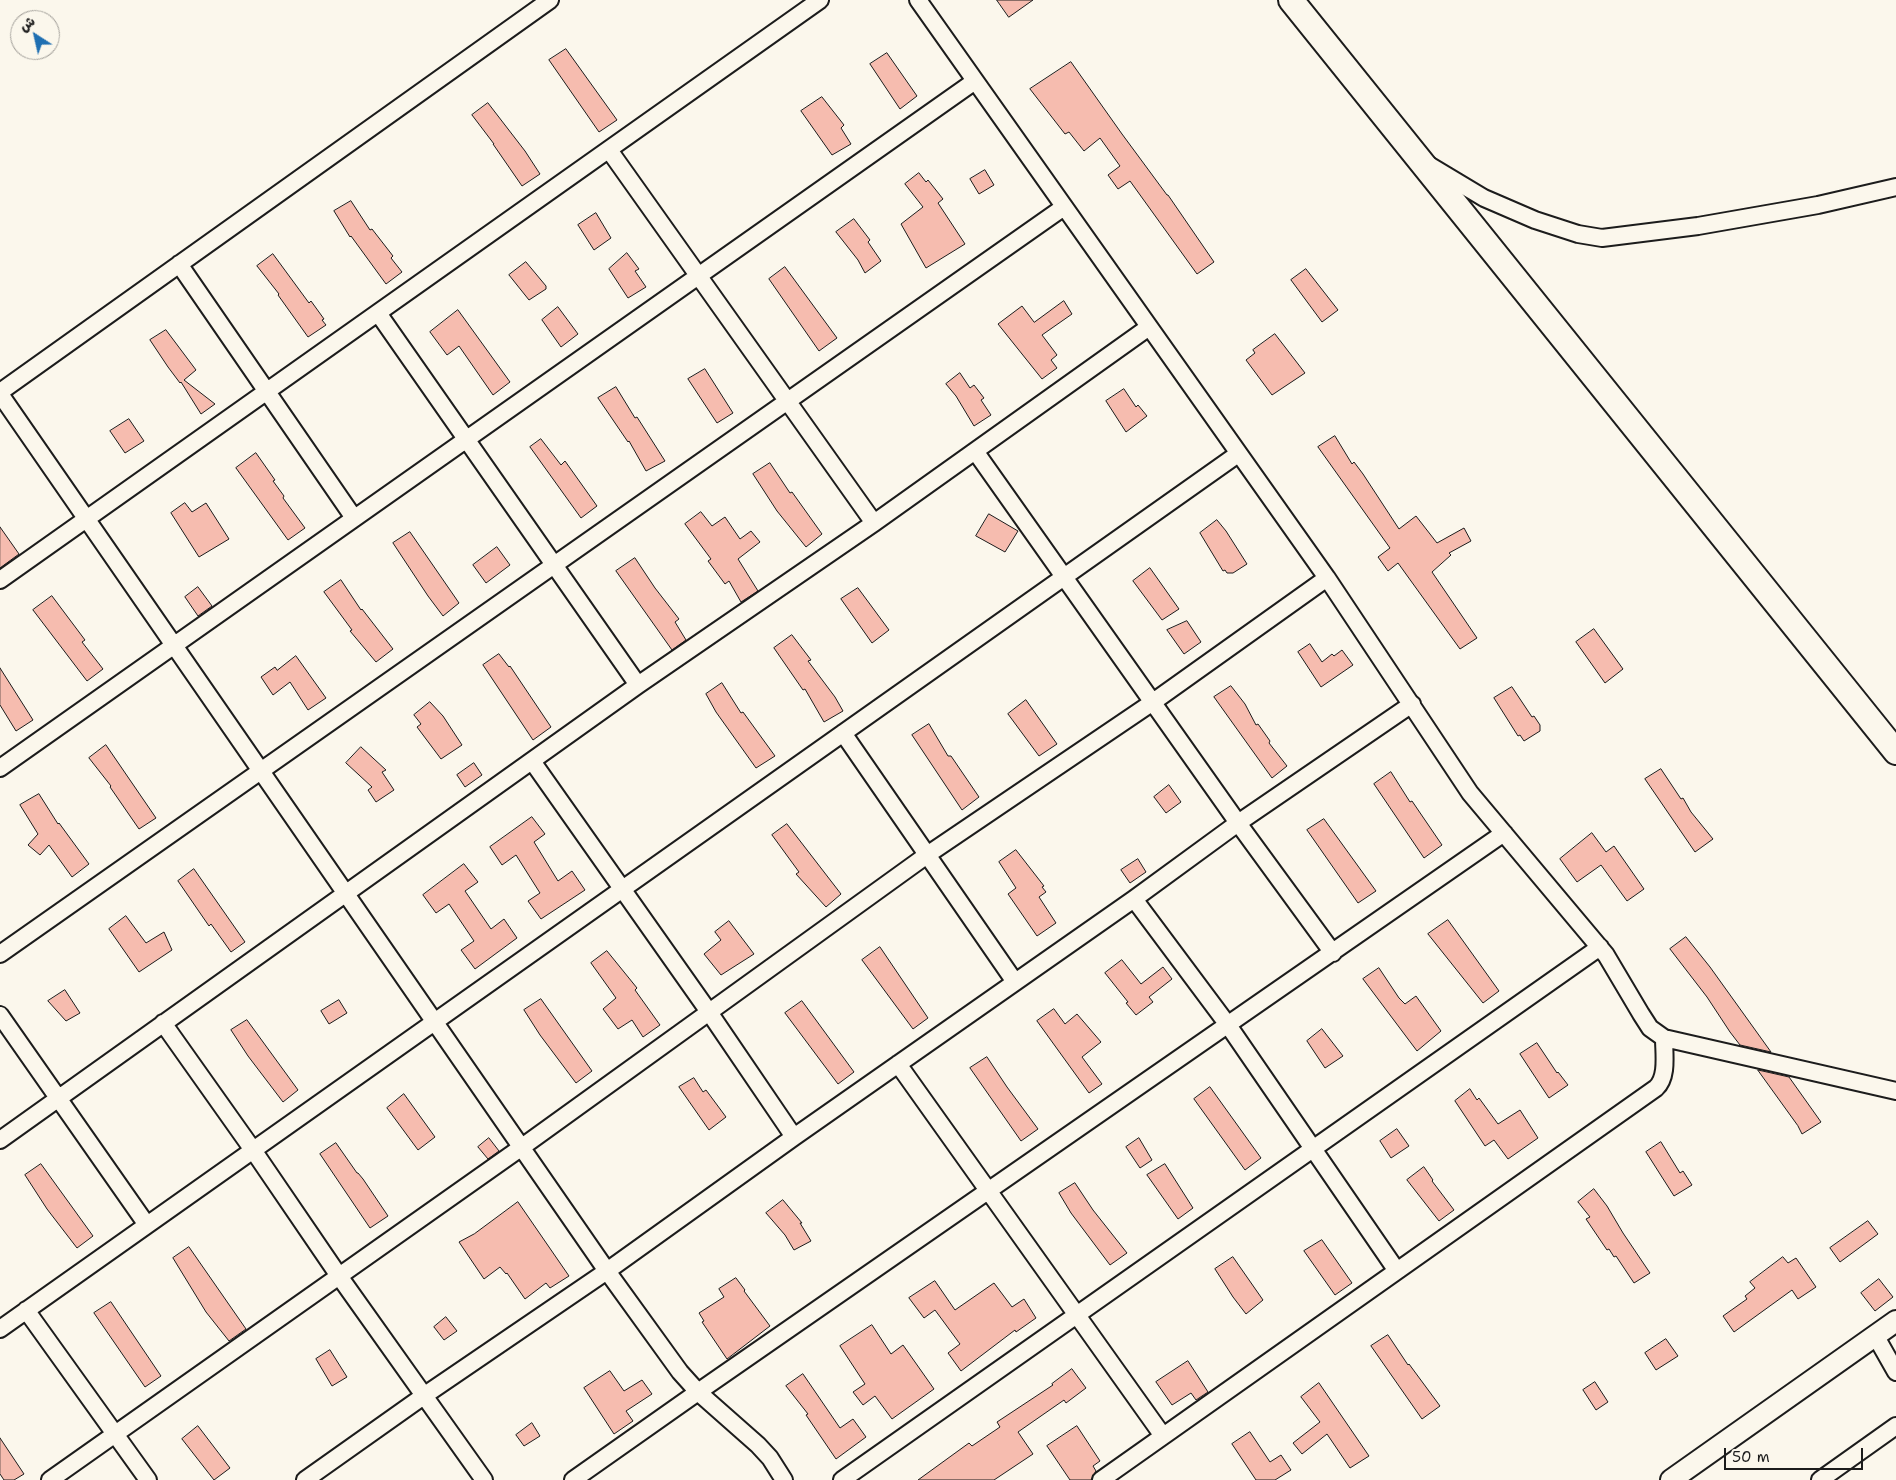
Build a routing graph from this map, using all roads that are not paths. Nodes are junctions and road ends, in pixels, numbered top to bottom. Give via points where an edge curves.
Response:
1 (550, 0) edge
2 (820, 0) edge
3 (918, 0) edge
4 (1291, 0) edge
5 (975, 81) junction
6 (609, 150) junction
7 (1418, 158) junction
8 (1896, 187) edge
9 (1064, 207) junction
10 (179, 264) junction
11 (698, 276) junction
12 (378, 313) junction
13 (1149, 327) junction
14 (267, 391) junction
15 (0, 393) edge
16 (787, 401) junction
17 (466, 439) junction
18 (975, 451) junction
19 (1238, 454) junction
20 (354, 518) junction
21 (86, 519) junction
22 (874, 523) junction
23 (554, 564) junction
24 (1064, 577) junction
25 (1327, 578) junction
26 (0, 580) edge
27 (174, 645) junction
28 (638, 685) junction
29 (1152, 702) junction
30 (1412, 704) junction
31 (843, 733) junction
32 (1896, 752) edge
33 (532, 761) junction
34 (0, 768) edge
35 (261, 771) junction
36 (1238, 823) junction
37 (1504, 834) junction
38 (927, 855) junction
39 (622, 888) junction
40 (345, 893) junction
41 (1134, 899) junction
42 (1600, 947) junction
43 (1334, 953) junction
44 (0, 954) edge
45 (1015, 982) junction
46 (709, 1012) junction
47 (0, 1015) edge
48 (435, 1021) junction
49 (163, 1023) junction
50 (1228, 1026) junction
51 (1664, 1038) junction
52 (898, 1064) junction
53 (1896, 1091) edge
54 (58, 1099) junction
55 (794, 1137) junction
56 (0, 1140) edge
57 (522, 1147) junction
58 (1312, 1149) junction
59 (253, 1150) junction
60 (988, 1191) junction
61 (147, 1225) junction
62 (1397, 1270) junction
63 (607, 1271) junction
64 (339, 1276) junction
65 (26, 1310) junction
66 (1076, 1315) junction
67 (1896, 1321) edge
68 (0, 1329) edge
69 (1875, 1335) junction
70 (1896, 1372) edge
71 (698, 1392) junction
72 (425, 1395) junction
73 (1896, 1426) edge
74 (116, 1434) junction
75 (1163, 1436) junction
76 (50, 1480) edge
77 (148, 1480) edge
78 (305, 1480) edge
79 (484, 1480) edge
80 (573, 1480) edge
81 (784, 1480) edge
82 (842, 1480) edge
83 (1101, 1480) edge
84 (1671, 1480) edge
85 (1820, 1480) edge

1 - 10 street
2 - 6 street
3 - 5 street
4 - 7 main road
5 - 9 street
5 - 11 street
6 - 11 street
6 - 12 street
7 - 8 street via 1484,198 1578,234 1602,238 1698,226 1818,205
7 - 32 main road
9 - 13 street
9 - 16 street
10 - 14 street
10 - 15 street
11 - 16 street
11 - 17 street
12 - 14 street
12 - 17 street
13 - 18 street
13 - 19 street
14 - 20 street
14 - 21 street
15 - 21 street
16 - 22 street
16 - 23 street
17 - 20 street
17 - 23 street
18 - 22 street
18 - 24 street
19 - 24 street
19 - 25 street
20 - 27 street
21 - 26 street
21 - 27 street
22 - 28 street
23 - 28 street
23 - 35 street
24 - 29 street
24 - 31 street
25 - 29 street
25 - 30 street
27 - 34 street
27 - 35 street
28 - 33 street
29 - 36 street
29 - 38 street
30 - 36 street
30 - 37 street via 1470,793
31 - 38 street
31 - 39 street
33 - 39 street
33 - 40 street
35 - 40 street
35 - 44 street
36 - 41 street
36 - 43 street
37 - 42 street
37 - 43 street
38 - 45 street
38 - 46 street
39 - 46 street
39 - 48 street
40 - 48 street
40 - 49 street
41 - 45 street
41 - 50 street
42 - 51 street via 1645,1021
42 - 58 street
43 - 50 street
45 - 52 street
46 - 55 street
46 - 57 street
47 - 54 street
48 - 57 street
48 - 59 street
49 - 54 street
49 - 59 street
50 - 58 street
50 - 60 street
51 - 53 street
51 - 62 street via 1664,1074 1660,1084
52 - 55 street
52 - 60 street
54 - 56 street
54 - 61 street
55 - 63 street
57 - 63 street
57 - 64 street
58 - 62 street
58 - 66 street
59 - 61 street
59 - 64 street
60 - 66 street
60 - 71 street
61 - 65 street
62 - 75 street
63 - 71 street
63 - 72 street
64 - 72 street
64 - 74 street
65 - 68 street
65 - 74 street
66 - 75 street
66 - 82 street
67 - 69 street
69 - 70 street
69 - 84 street
71 - 80 street
71 - 81 street via 758,1445
72 - 78 street
72 - 79 street
73 - 85 street
74 - 76 street
74 - 77 street
75 - 83 street

